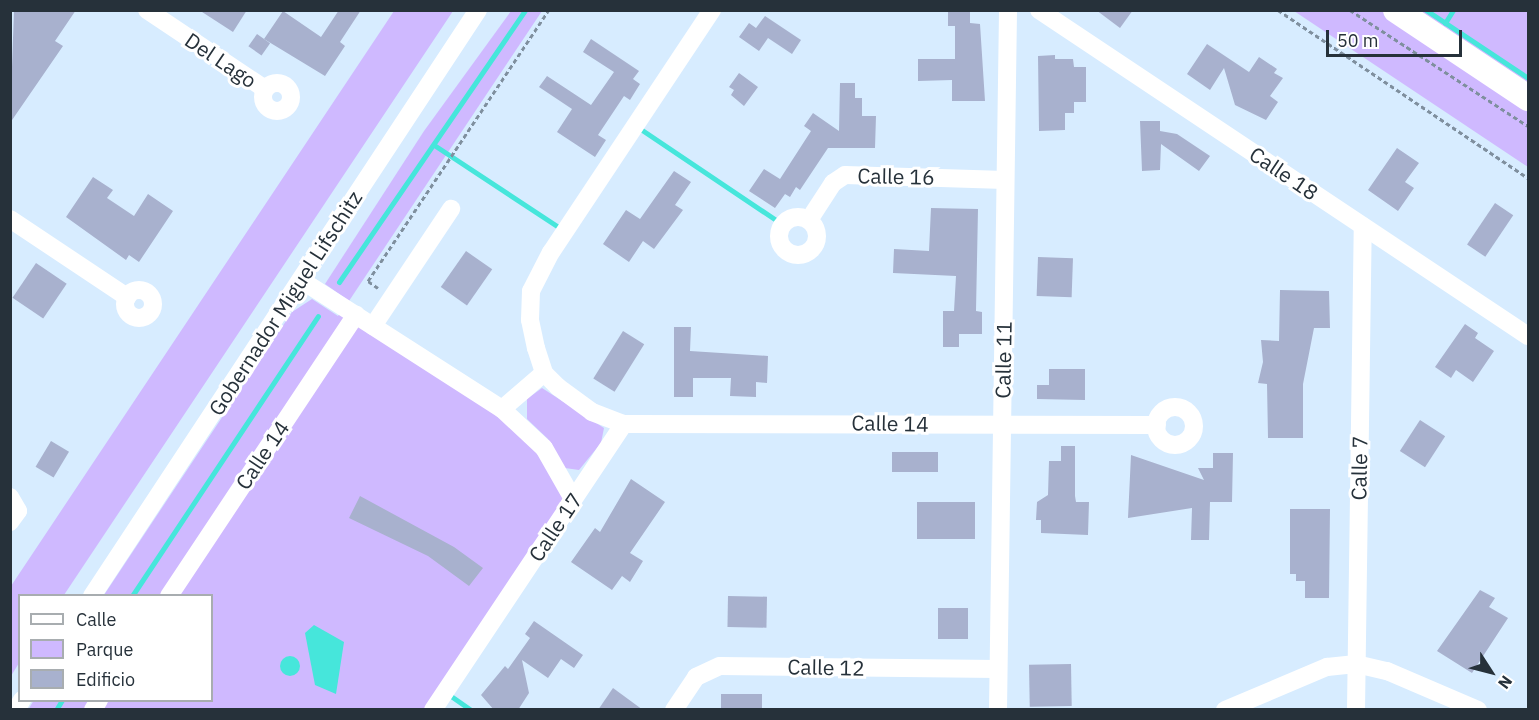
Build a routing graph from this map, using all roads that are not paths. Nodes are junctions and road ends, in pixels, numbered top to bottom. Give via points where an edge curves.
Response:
1 (147, 10) edge
2 (478, 10) edge
3 (712, 10) edge
4 (1008, 10) edge
5 (1039, 10) edge
6 (1396, 10) edge
7 (265, 89) dead end
8 (1528, 98) edge
9 (1005, 180) junction
10 (452, 209) dead end
11 (10, 219) edge
12 (810, 220) dead end
13 (1363, 226) junction
14 (301, 280) junction
15 (127, 297) dead end
16 (356, 315) junction
17 (373, 326) junction
18 (1528, 336) edge
19 (544, 373) junction
20 (502, 409) junction
21 (624, 424) junction
22 (1002, 425) junction
23 (1156, 425) dead end
24 (10, 497) edge
25 (573, 499) junction
26 (10, 522) edge
27 (93, 594) edge
28 (170, 594) edge
29 (1356, 664) junction
30 (998, 669) junction
31 (433, 710) edge
32 (674, 710) edge
33 (998, 710) edge
34 (1225, 710) edge
35 (1356, 710) edge
36 (1478, 710) edge

1 - 7 street, Del Lago
2 - 14 street, Gobernador Miguel Lifschitz
3 - 19 street via 541,269 531,291 530,320
4 - 9 street, Calle 11
5 - 13 street, Calle 18
6 - 8 main road
9 - 12 street, Calle 16 via 845,175 833,183
9 - 22 street, Calle 11
10 - 17 street
11 - 15 street
13 - 18 street, Calle 18
13 - 29 street, Calle 7
14 - 16 street
14 - 27 street, Gobernador Miguel Lifschitz
16 - 17 street
16 - 28 street, Calle 14
17 - 20 street
19 - 20 street
19 - 21 street via 575,402
20 - 25 street via 544,448
21 - 22 street, Calle 14
21 - 25 street, Calle 17
22 - 23 street, Calle 14
22 - 30 street, Calle 11
24 - 26 street via 18,511
25 - 31 street, Calle 17
29 - 34 street via 1327,668
29 - 35 street, Calle 7
29 - 36 street via 1387,671
30 - 32 street, Calle 12 via 714,667 696,677
30 - 33 street, Calle 11

